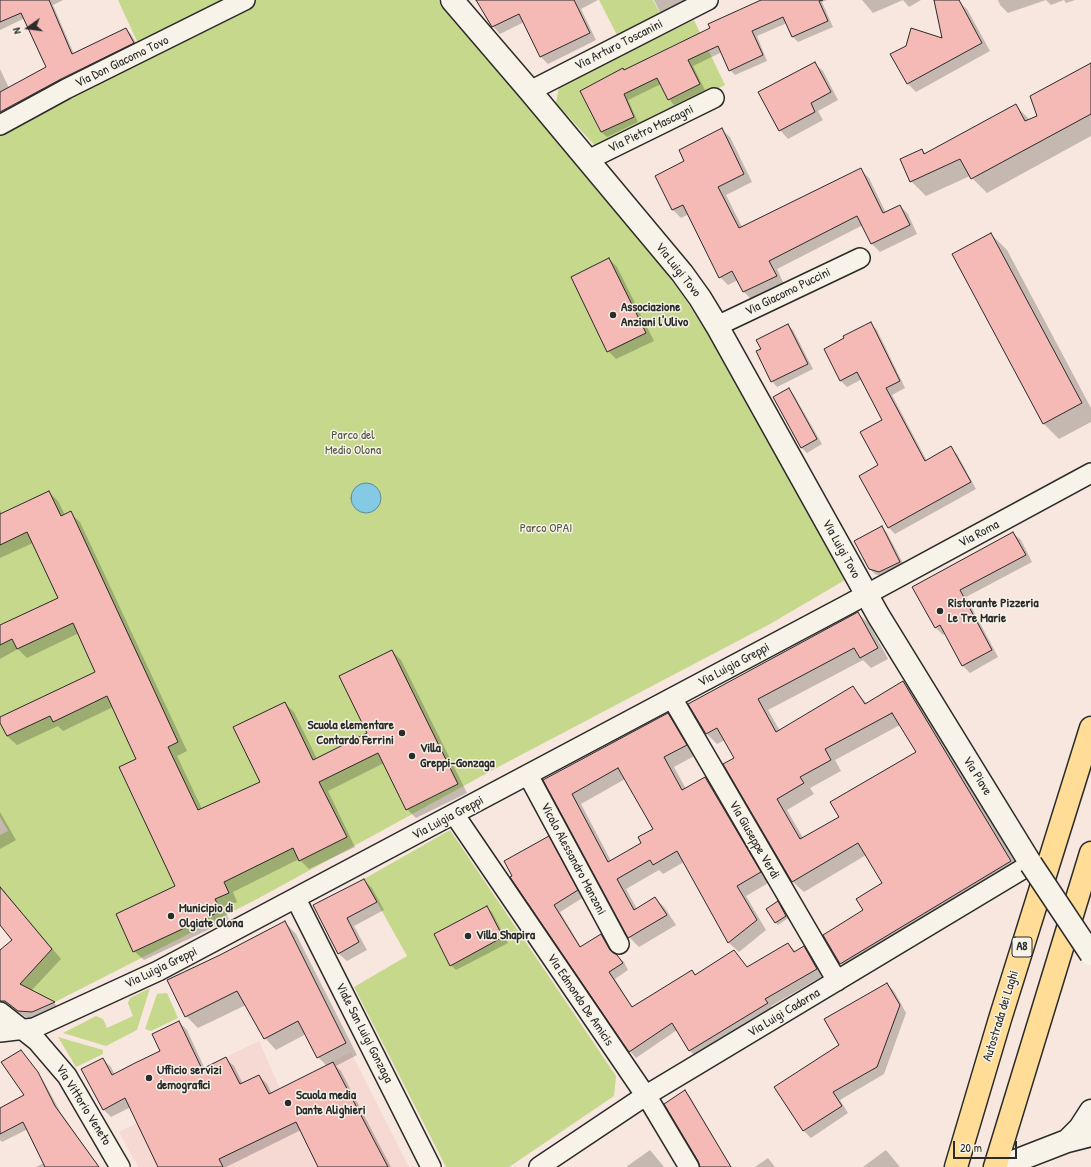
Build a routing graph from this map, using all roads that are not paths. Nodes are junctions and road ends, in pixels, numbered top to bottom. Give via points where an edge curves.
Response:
1 (245, 0) edge
2 (452, 0) edge
3 (708, 0) edge
4 (530, 91) junction
5 (714, 98) dead end
6 (0, 125) edge
7 (588, 160) junction
8 (860, 258) dead end
9 (717, 326) junction
10 (1091, 473) edge
11 (867, 594) junction
12 (672, 698) junction
13 (1091, 728) edge
14 (528, 775) junction
15 (454, 814) junction
16 (1091, 854) edge
17 (1031, 864) junction
18 (296, 899) junction
19 (618, 944) dead end
20 (1091, 954) edge
21 (837, 981) junction
22 (0, 1012) edge
23 (24, 1030) junction
24 (0, 1032) edge
25 (645, 1096) junction
26 (1091, 1111) edge
27 (1091, 1135) edge
28 (1062, 1143) junction
29 (120, 1167) edge
30 (431, 1167) edge
31 (539, 1167) edge
32 (690, 1167) edge
33 (956, 1167) edge
34 (995, 1167) edge
35 (1000, 1167) edge

1 - 6 street, Via Don Giacomo Tovo via 66,89
2 - 4 street, Via Luigi Tovo
3 - 4 street, Via Arturo Toscanini
4 - 7 street, Via Luigi Tovo
5 - 7 street, Via Pietro Mascagni
7 - 9 street, Via Luigi Tovo via 687,280
8 - 9 street, Via Giacomo Puccini
9 - 11 street, Via Luigi Tovo
10 - 11 street, Via Roma
11 - 12 street, Via Luigia Greppi
11 - 17 street, Via Piave
12 - 14 street, Via Luigia Greppi
12 - 21 street, Via Giuseppe Verdi
13 - 33 highway, Autostrada dei Laghi / A8
14 - 15 street, Via Luigia Greppi
14 - 19 street, Vicolo Alessandro Manzoni
15 - 18 street, Via Luigia Greppi
15 - 25 street, Via Edmondo De Amicis
16 - 34 highway
17 - 20 street, Via Piave, bridge
17 - 21 street, Via Luigi Cadorna
18 - 23 street, Via Luigia Greppi via 158,971 34,1028
18 - 30 street, Viale San Luigi Gonzaga
21 - 25 street, Via Luigi Cadorna
22 - 23 street, Via Vittorio Veneto
23 - 24 street, Via Luigia Greppi
23 - 29 street, Via Vittorio Veneto via 47,1051 67,1076
25 - 31 street, Via Luigi Cadorna
25 - 32 street, Via Edmondo De Amicis
26 - 28 street via 1080,1128
27 - 28 street
28 - 35 street

